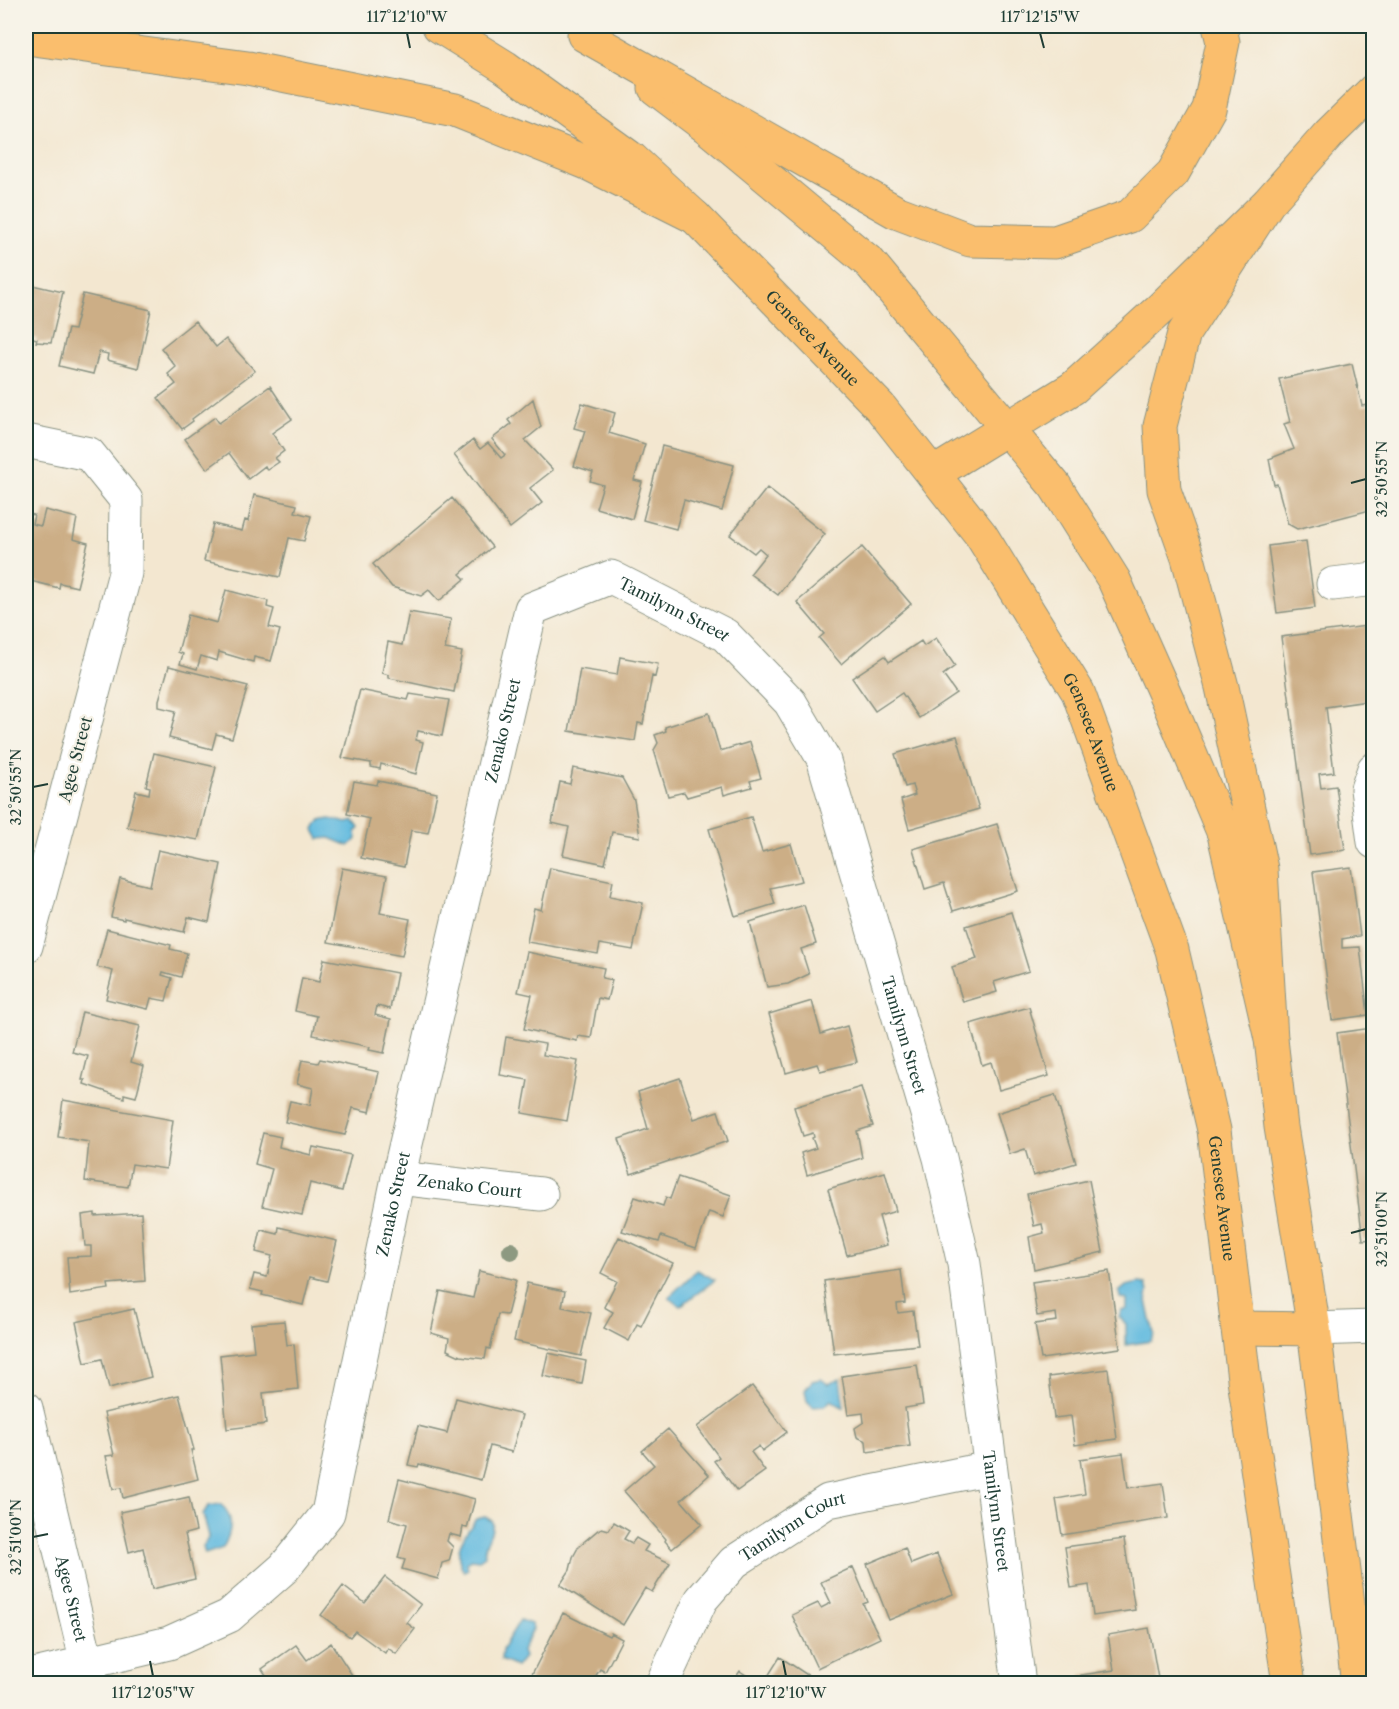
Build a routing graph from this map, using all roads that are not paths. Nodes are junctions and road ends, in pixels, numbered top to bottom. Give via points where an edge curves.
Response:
1 (439, 26) edge
2 (1219, 26) edge
3 (577, 30) edge
4 (26, 38) edge
5 (1374, 90) edge
6 (1268, 203) junction
7 (695, 217) junction
8 (1008, 429) junction
9 (26, 441) edge
10 (933, 474) junction
11 (1374, 579) edge
12 (1333, 585) dead end
13 (531, 609) joint
14 (1374, 769) edge
15 (1374, 842) edge
16 (31, 902) edge
17 (26, 946) edge
18 (1271, 1040) junction
19 (398, 1178) junction
20 (541, 1194) dead end
21 (1374, 1327) edge
22 (1238, 1328) junction
23 (1314, 1329) junction
24 (26, 1408) edge
25 (990, 1468) junction
26 (90, 1674) edge
27 (26, 1677) edge
28 (662, 1683) edge
29 (1019, 1683) edge
30 (1288, 1683) edge
31 (1358, 1683) edge

1 - 7 main road, Genesee Avenue via 505,67 632,159
2 - 3 main road via 1223,42 1209,109 1173,173 1130,216 1055,243 970,240 896,212
3 - 8 main road via 708,128 870,262
4 - 7 main road via 248,68 455,110 587,163
5 - 6 main road
6 - 8 main road via 1073,388
6 - 18 main road via 1184,333 1160,426 1164,490 1188,558 1222,687 1261,869
7 - 10 main road, Genesee Avenue via 880,407
8 - 10 main road
8 - 18 main road via 1055,486 1114,580 1168,701 1224,834
9 - 16 street, Agee Street via 88,454 126,500 125,573
10 - 22 main road, Genesee Avenue via 981,535 1078,692 1172,951 1214,1130
11 - 12 street
13 - 19 street, Zenako Street
13 - 25 street, Tamilynn Street via 611,577 725,635 790,702 823,758 940,1158 964,1264
14 - 15 street via 1367,789
16 - 17 street, Agee Street
18 - 23 main road
19 - 20 street, Zenako Court
19 - 26 street, Zenako Street via 328,1513 284,1568 229,1616
21 - 23 street
22 - 23 main road
22 - 30 main road, Genesee Avenue
23 - 31 main road
24 - 26 street, Agee Street
25 - 28 street, Tamilynn Court via 828,1501 734,1562 701,1600
25 - 29 street, Tamilynn Street
26 - 27 street, Zenako Street

